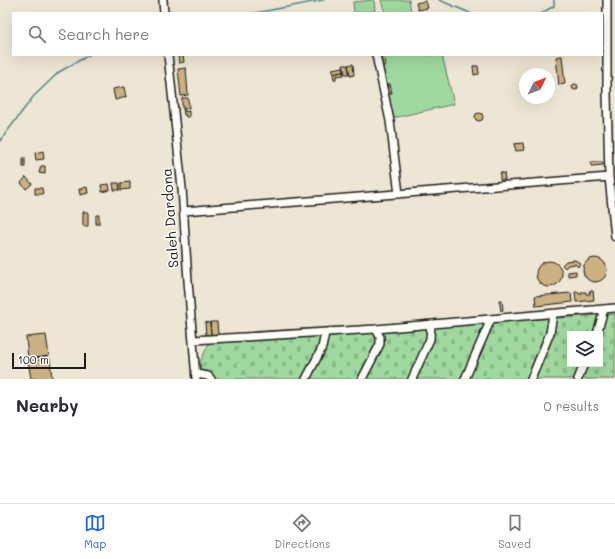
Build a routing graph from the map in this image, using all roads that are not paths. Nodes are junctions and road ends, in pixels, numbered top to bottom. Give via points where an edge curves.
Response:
1 (163, 0) edge
2 (607, 0) edge
3 (164, 12) edge
4 (168, 56) edge
5 (376, 56) edge
6 (609, 177) junction
7 (399, 194) junction
8 (184, 212) junction
9 (615, 237) edge
10 (615, 308) edge
11 (604, 309) junction
12 (553, 314) junction
13 (491, 319) junction
14 (431, 324) junction
15 (376, 330) junction
16 (598, 331) edge
17 (325, 333) junction
18 (193, 340) junction
19 (583, 367) edge
20 (196, 376) edge
21 (211, 379) edge
22 (306, 379) edge
23 (362, 379) edge
24 (412, 379) edge
25 (464, 379) edge
26 (531, 379) edge
27 (578, 379) edge

1 - 3 street
2 - 6 street
4 - 8 street, Saleh Dardona
5 - 7 street via 390,121
6 - 7 street
6 - 9 street
7 - 8 street
8 - 18 street, Saleh Dardona
10 - 11 street
11 - 12 street
11 - 16 street
12 - 13 street
12 - 26 street via 550,333
13 - 14 street
13 - 25 street
14 - 15 street
14 - 24 street via 430,339
15 - 17 street
15 - 23 street via 380,344
17 - 18 street
17 - 22 street via 322,348
18 - 20 street, Saleh Dardona
19 - 27 street
20 - 21 street via 208,376

